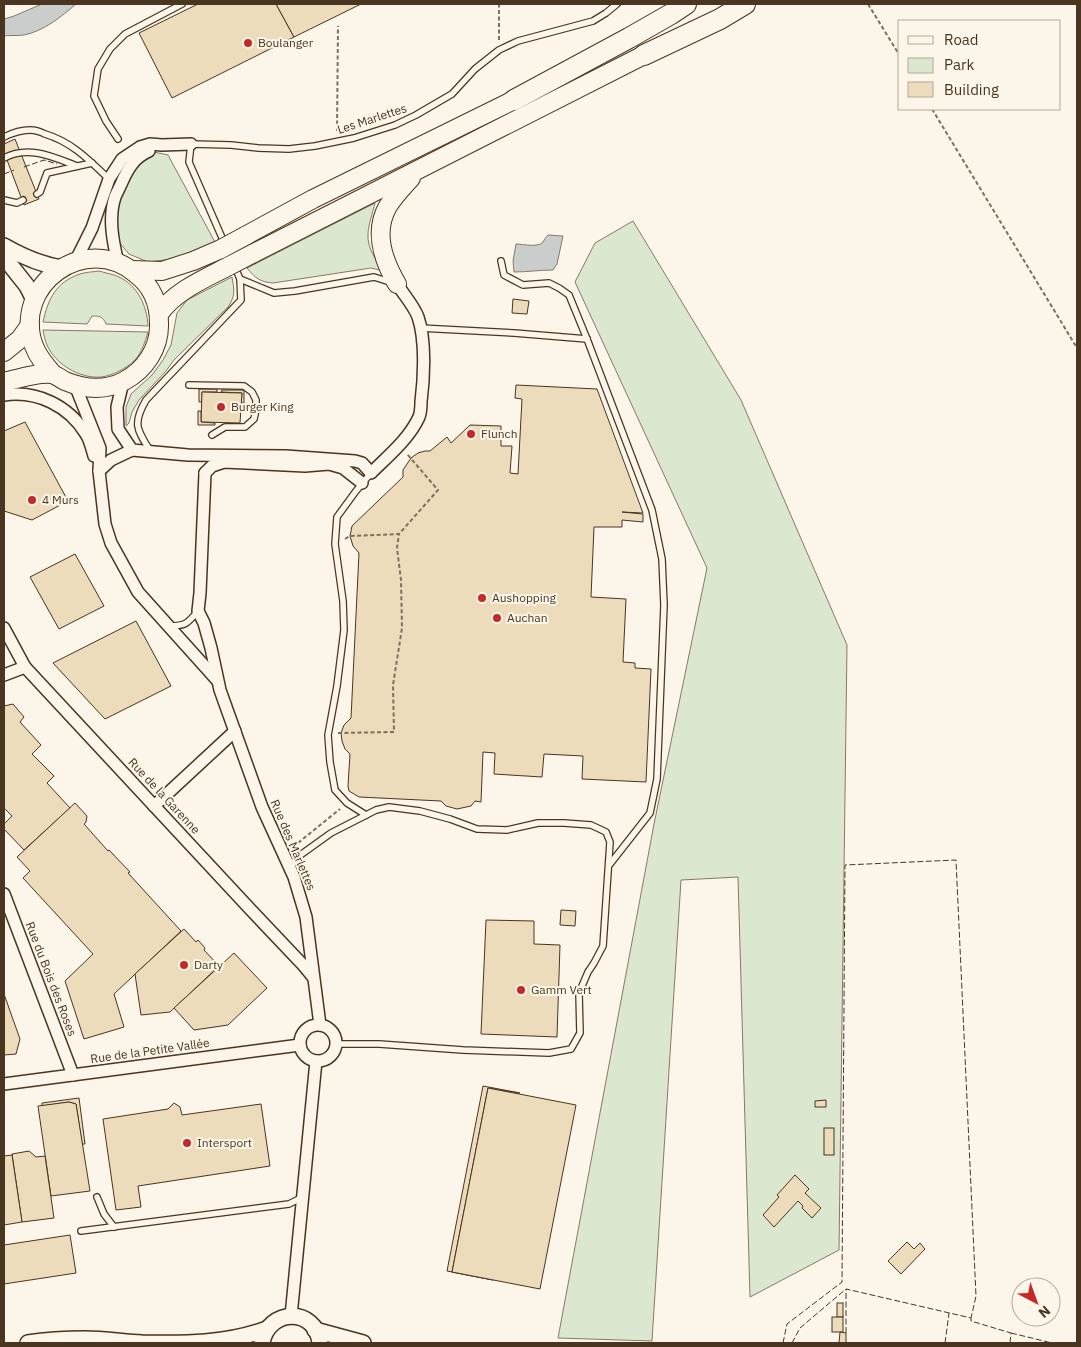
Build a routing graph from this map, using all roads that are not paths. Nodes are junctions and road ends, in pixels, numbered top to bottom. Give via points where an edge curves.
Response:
1 (182, 4) edge
2 (617, 4) edge
3 (686, 4) edge
4 (723, 4) edge
5 (744, 4) edge
6 (644, 54) junction
7 (514, 100) joint
8 (4, 137) edge
9 (118, 139) dead end
10 (191, 144) junction
11 (162, 145) junction
12 (4, 158) edge
13 (92, 163) junction
14 (77, 166) junction
15 (419, 169) junction
16 (109, 179) junction
17 (37, 194) dead end
18 (4, 200) edge
19 (22, 200) dead end
20 (4, 246) edge
21 (4, 256) edge
22 (501, 260) dead end
23 (68, 265) junction
24 (125, 266) junction
25 (234, 273) junction
26 (397, 284) junction
27 (34, 300) junction
28 (159, 314) junction
29 (30, 325) junction
30 (420, 328) junction
31 (587, 339) junction
32 (4, 352) edge
33 (53, 374) junction
34 (4, 382) edge
35 (123, 382) junction
36 (189, 384) dead end
37 (75, 385) junction
38 (4, 395) edge
39 (212, 435) dead end
40 (132, 450) junction
41 (151, 452) junction
42 (188, 454) junction
43 (100, 471) junction
44 (205, 473) junction
45 (371, 473) junction
46 (362, 483) junction
47 (198, 611) junction
48 (168, 626) junction
49 (4, 628) edge
50 (25, 667) junction
51 (4, 675) edge
52 (218, 682) junction
53 (235, 731) junction
54 (154, 806) junction
55 (366, 815) junction
56 (610, 864) junction
57 (290, 868) junction
58 (4, 894) edge
59 (313, 977) junction
60 (320, 1024) junction
61 (336, 1044) junction
62 (300, 1045) junction
63 (316, 1061) junction
64 (73, 1075) junction
65 (4, 1084) edge
66 (97, 1197) dead end
67 (303, 1197) junction
68 (289, 1204) junction
69 (301, 1214) junction
70 (114, 1227) junction
71 (81, 1231) dead end
72 (291, 1316) junction
73 (266, 1329) junction
74 (318, 1336) edge
75 (28, 1343) edge
76 (210, 1343) edge
77 (262, 1343) edge
78 (363, 1343) edge

1 - 9 lane via 125,34 98,68 94,96
2 - 10 lane, Les Marlettes via 594,21 518,41 498,50 452,94 416,115 354,138 289,148
3 - 7 highway
4 - 6 highway
5 - 6 highway via 720,20
6 - 15 main road
7 - 24 main road, bridge via 313,199 221,249 162,271
8 - 13 lane via 15,131 32,130 49,135 65,142
10 - 11 street
10 - 25 lane via 189,162
11 - 16 street via 140,147 122,159
11 - 24 street via 135,160 115,197 113,241
12 - 14 lane via 20,152 48,154
13 - 14 lane
13 - 16 lane
14 - 17 lane via 47,173
15 - 25 main road, bridge via 252,254
15 - 26 main road via 393,198 381,226 381,247
16 - 23 street via 92,228
18 - 19 lane via 17,203
20 - 23 main road via 42,264
21 - 27 main road
22 - 31 lane via 504,275 523,284 549,283 569,295
23 - 24 main road via 96,258
23 - 27 main road via 50,277
24 - 28 main road via 144,281 153,294
25 - 26 lane via 274,293 374,277
25 - 28 main road via 194,284 165,305
25 - 41 lane via 241,300 146,400 140,411 138,432
26 - 30 street via 417,316
27 - 29 main road
28 - 35 main road via 160,328 152,354 134,375
29 - 32 main road via 20,339
29 - 33 main road via 38,355
30 - 31 lane
30 - 45 street via 424,357 419,416 398,446
31 - 56 lane via 652,510 663,578 657,779 650,813
33 - 34 main road
33 - 37 main road
35 - 37 main road via 94,388
35 - 40 street via 117,407 118,429
36 - 39 lane via 244,386 256,400 254,419 245,428 225,427
37 - 43 street via 100,448
38 - 43 street via 33,396 65,410 88,436
40 - 41 street
40 - 43 street via 107,463
41 - 42 street
42 - 44 street
42 - 45 street via 354,461 362,463
43 - 48 street, Rue des Marlettes via 110,543 138,592
44 - 46 street via 212,466 224,462 329,464 343,468
44 - 47 street, Rue des Marlettes
45 - 46 lane
46 - 55 lane via 337,518 335,544 344,630 328,735 335,790 347,803
47 - 48 lane via 188,623
47 - 52 street, Rue des Marlettes via 204,623
48 - 52 street, Rue des Marlettes
49 - 50 street, Rue de la Garenne
50 - 51 street
50 - 54 street, Rue de la Garenne
52 - 53 street, Rue des Marlettes
53 - 54 street
53 - 57 street, Rue des Marlettes via 262,807
54 - 59 street, Rue de la Garenne
55 - 56 lane via 389,807 420,811 477,830 507,830 538,823 591,825 606,832 610,842
55 - 57 lane via 331,833 299,856
56 - 61 lane via 603,946 579,993 580,1033 571,1050 549,1053
57 - 59 street, Rue des Marlettes via 306,917
58 - 64 street, Rue du Bois des Roses
59 - 60 street, Rue des Marlettes
60 - 61 street via 330,1029
60 - 62 street via 303,1032
61 - 63 street via 327,1059
62 - 63 street via 305,1056
62 - 64 street, Rue de la Petite Vallée
63 - 67 street
64 - 65 street, Rue de la Petite Vallée
66 - 70 lane
67 - 68 lane
67 - 69 street
68 - 69 lane
68 - 70 lane
69 - 72 street
70 - 71 lane
72 - 73 main road via 282,1317
72 - 74 main road via 309,1322
73 - 76 main road
73 - 77 main road
74 - 78 main road
75 - 76 main road via 86,1339

